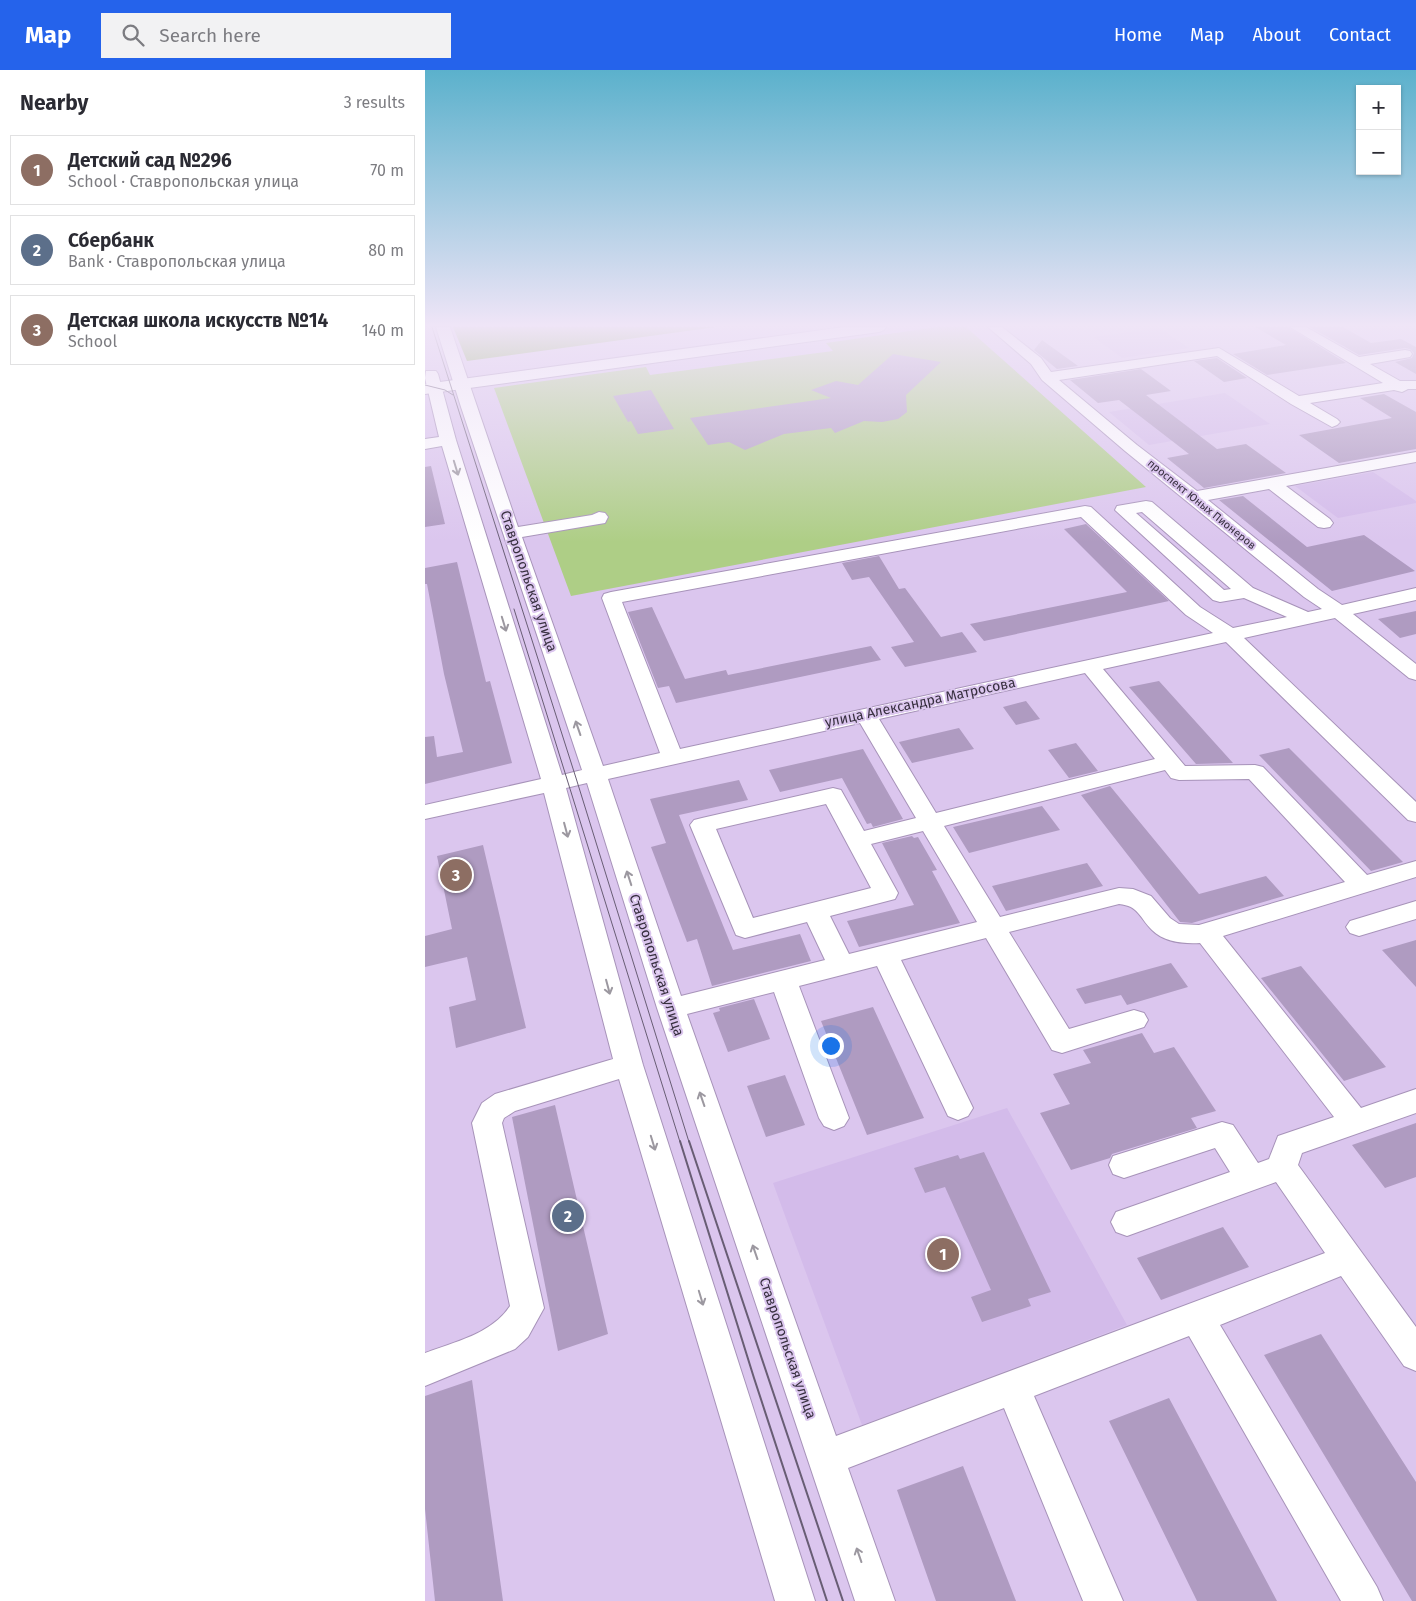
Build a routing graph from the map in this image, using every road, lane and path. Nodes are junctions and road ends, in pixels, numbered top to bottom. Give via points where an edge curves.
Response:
1 (434, 398) edge
2 (471, 398) edge
3 (1072, 398) edge
4 (1292, 398) edge
5 (1312, 398) edge
6 (1296, 401) junction
7 (1332, 422) dead end
8 (447, 440) junction
9 (425, 444) edge
10 (1416, 457) edge
11 (1272, 484) junction
12 (1194, 497) junction
13 (599, 517) dead end
14 (1325, 523) dead end
15 (513, 533) junction
16 (1246, 592) junction
17 (1416, 594) edge
18 (1337, 610) junction
19 (1304, 617) junction
20 (1229, 634) junction
21 (1416, 651) edge
22 (1394, 656) junction
23 (1089, 665) junction
24 (1416, 674) edge
25 (865, 714) junction
26 (672, 756) junction
27 (1169, 762) junction
28 (595, 774) junction
29 (553, 783) junction
30 (425, 812) edge
31 (1416, 815) edge
32 (930, 822) junction
33 (857, 840) junction
34 (1416, 869) edge
35 (1363, 885) junction
36 (1416, 910) edge
37 (815, 911) junction
38 (994, 927) junction
39 (1359, 927) dead end
40 (1206, 932) junction
41 (885, 954) junction
42 (841, 965) junction
43 (783, 979) junction
44 (671, 1008) junction
45 (1134, 1020) dead end
46 (629, 1065) junction
47 (1416, 1101) edge
48 (958, 1108) dead end
49 (834, 1118) dead end
50 (1355, 1122) junction
51 (1124, 1165) dead end
52 (1283, 1167) junction
53 (1251, 1178) junction
54 (1127, 1222) dead end
55 (1348, 1259) junction
56 (1197, 1318) junction
57 (1416, 1355) edge
58 (425, 1370) edge
59 (1013, 1387) junction
60 (825, 1458) junction
61 (795, 1601) edge
62 (875, 1601) edge
63 (1103, 1601) edge
64 (1363, 1601) edge

1 - 8 street
2 - 15 street, Ставропольская улица
3 - 12 street, проспект Юных Пионеров
4 - 6 street
5 - 6 street
6 - 7 street
8 - 9 street
8 -> 29 street
10 - 11 street
11 - 12 street
11 - 14 street
12 - 18 street, проспект Юных Пионеров via 1311,593
13 - 15 street
28 -> 15 street, Ставропольская улица
16 - 16 street via 1146,506 1123,510 1220,596
16 - 19 street
17 - 18 street, улица Александра Матросова
18 - 19 street, улица Александра Матросова
18 - 22 street, проспект Юных Пионеров
19 - 20 street, улица Александра Матросова
20 - 23 street, улица Александра Матросова
20 - 26 street via 1193,611 1085,511 611,598
20 - 31 street
21 - 22 street
22 - 24 street, проспект Юных Пионеров
23 - 25 street, улица Александра Матросова
23 - 27 street
25 - 26 street, улица Александра Матросова
25 - 32 street
26 - 28 street, улица Александра Матросова
27 - 32 street
27 - 35 street via 1179,773 1255,772
28 - 29 street, улица Александра Матросова
44 -> 28 street, Ставропольская улица
29 - 30 street, улица Александра Матросова
29 -> 46 street
32 - 33 street
32 - 38 street
33 - 37 street via 886,893
33 - 37 street via 833,795 702,826 745,930
34 - 35 street
35 - 40 street
36 - 39 street
37 - 42 street
38 - 40 street via 1128,895 1141,899 1163,928 1173,934 1187,936
38 - 41 street
38 - 45 street via 1062,1042
40 - 50 street
41 - 42 street
41 - 48 street
42 - 43 street
43 - 44 street
43 - 49 street
60 -> 44 street, Ставропольская улица
46 - 58 street via 505,1102 492,1111 487,1123 527,1308 516,1326 503,1338
46 -> 61 street
47 - 50 street
50 - 52 street via 1289,1145
51 - 53 street via 1222,1134
52 - 53 street
52 - 55 street
53 - 54 street
55 - 56 street
55 - 57 street
56 - 59 street
56 - 64 street
59 - 60 street
59 - 63 street
62 -> 60 street, Ставропольская улица

